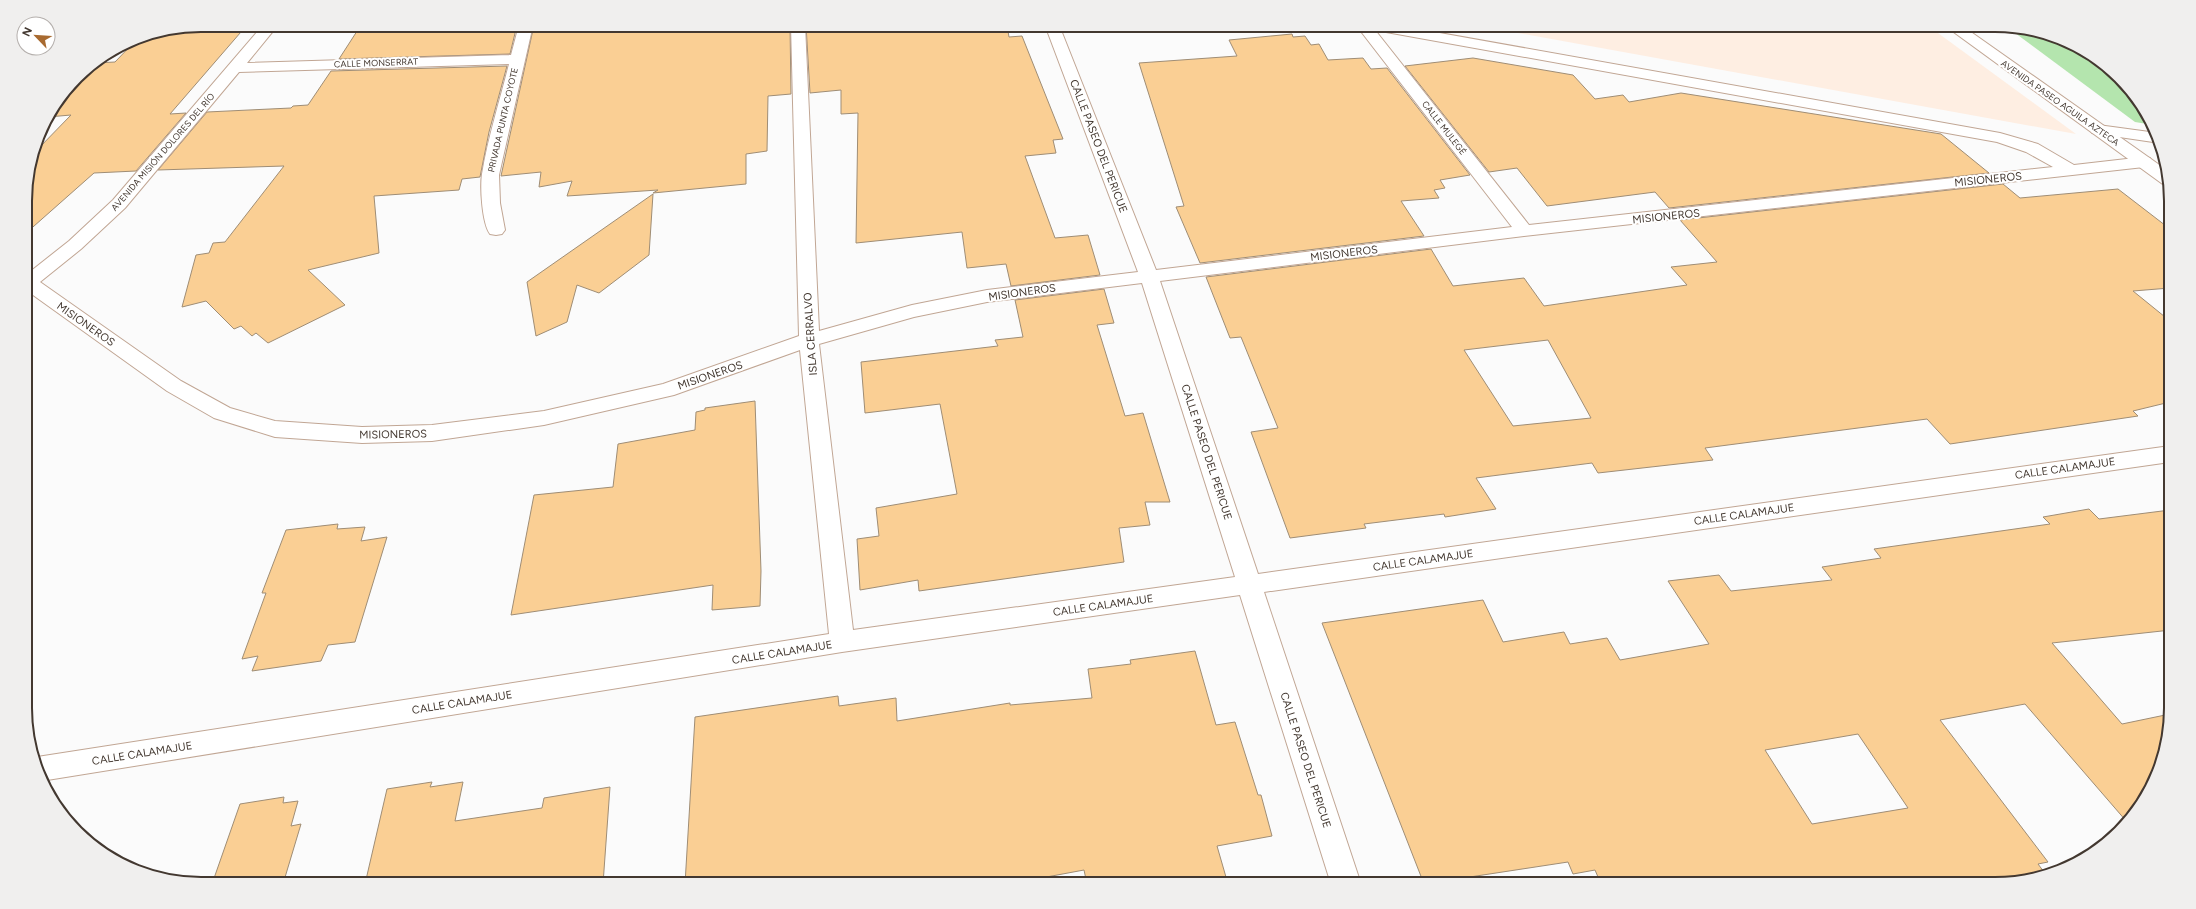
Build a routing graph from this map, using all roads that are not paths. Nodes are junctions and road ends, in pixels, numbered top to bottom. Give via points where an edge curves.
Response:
1 (265, 32) edge
2 (524, 32) edge
3 (798, 32) edge
4 (1055, 32) edge
5 (1368, 32) edge
6 (1410, 32) edge
7 (1961, 32) edge
8 (517, 59) junction
9 (236, 68) junction
10 (2098, 130) junction
11 (2151, 137) edge
12 (2144, 162) junction
13 (2071, 170) junction
14 (2162, 175) edge
15 (496, 230) dead end
16 (1524, 231) junction
17 (1149, 275) junction
18 (32, 280) edge
19 (32, 287) edge
20 (809, 340) junction
21 (2164, 455) edge
22 (1249, 584) junction
23 (842, 642) junction
24 (43, 768) edge
25 (1344, 877) edge

1 - 9 street, AVENIDA MISIÓN DOLORES DEL RÍO
2 - 8 street, PRIVADA PUNTA COYOTE
3 - 20 street, ISLA CERRALVO
4 - 17 street, CALLE PASEO DEL PERICUE
5 - 16 street, CALLE MULEGÉ
6 - 13 street via 2000,138 2032,148
7 - 10 street, AVENIDA PASEO AGUILA AZTECA
8 - 9 street, CALLE MONSERRAT
8 - 15 street, PRIVADA PUNTA COYOTE via 490,175 491,203
9 - 18 street, AVENIDA MISIÓN DOLORES DEL RÍO via 119,204
10 - 11 street
10 - 12 street, AVENIDA PASEO AGUILA AZTECA
12 - 13 street, MISIONEROS
12 - 14 street, AVENIDA PASEO AGUILA AZTECA
13 - 16 street, MISIONEROS
16 - 17 street, MISIONEROS
17 - 20 street, MISIONEROS via 980,298 912,311
17 - 22 street, CALLE PASEO DEL PERICUE
19 - 20 street, MISIONEROS via 174,386 222,413 275,428 362,435 432,433 544,418 667,390
20 - 23 street, ISLA CERRALVO
21 - 22 street, CALLE CALAMAJUE
22 - 23 street, CALLE CALAMAJUE
22 - 25 street, CALLE PASEO DEL PERICUE
23 - 24 street, CALLE CALAMAJUE

